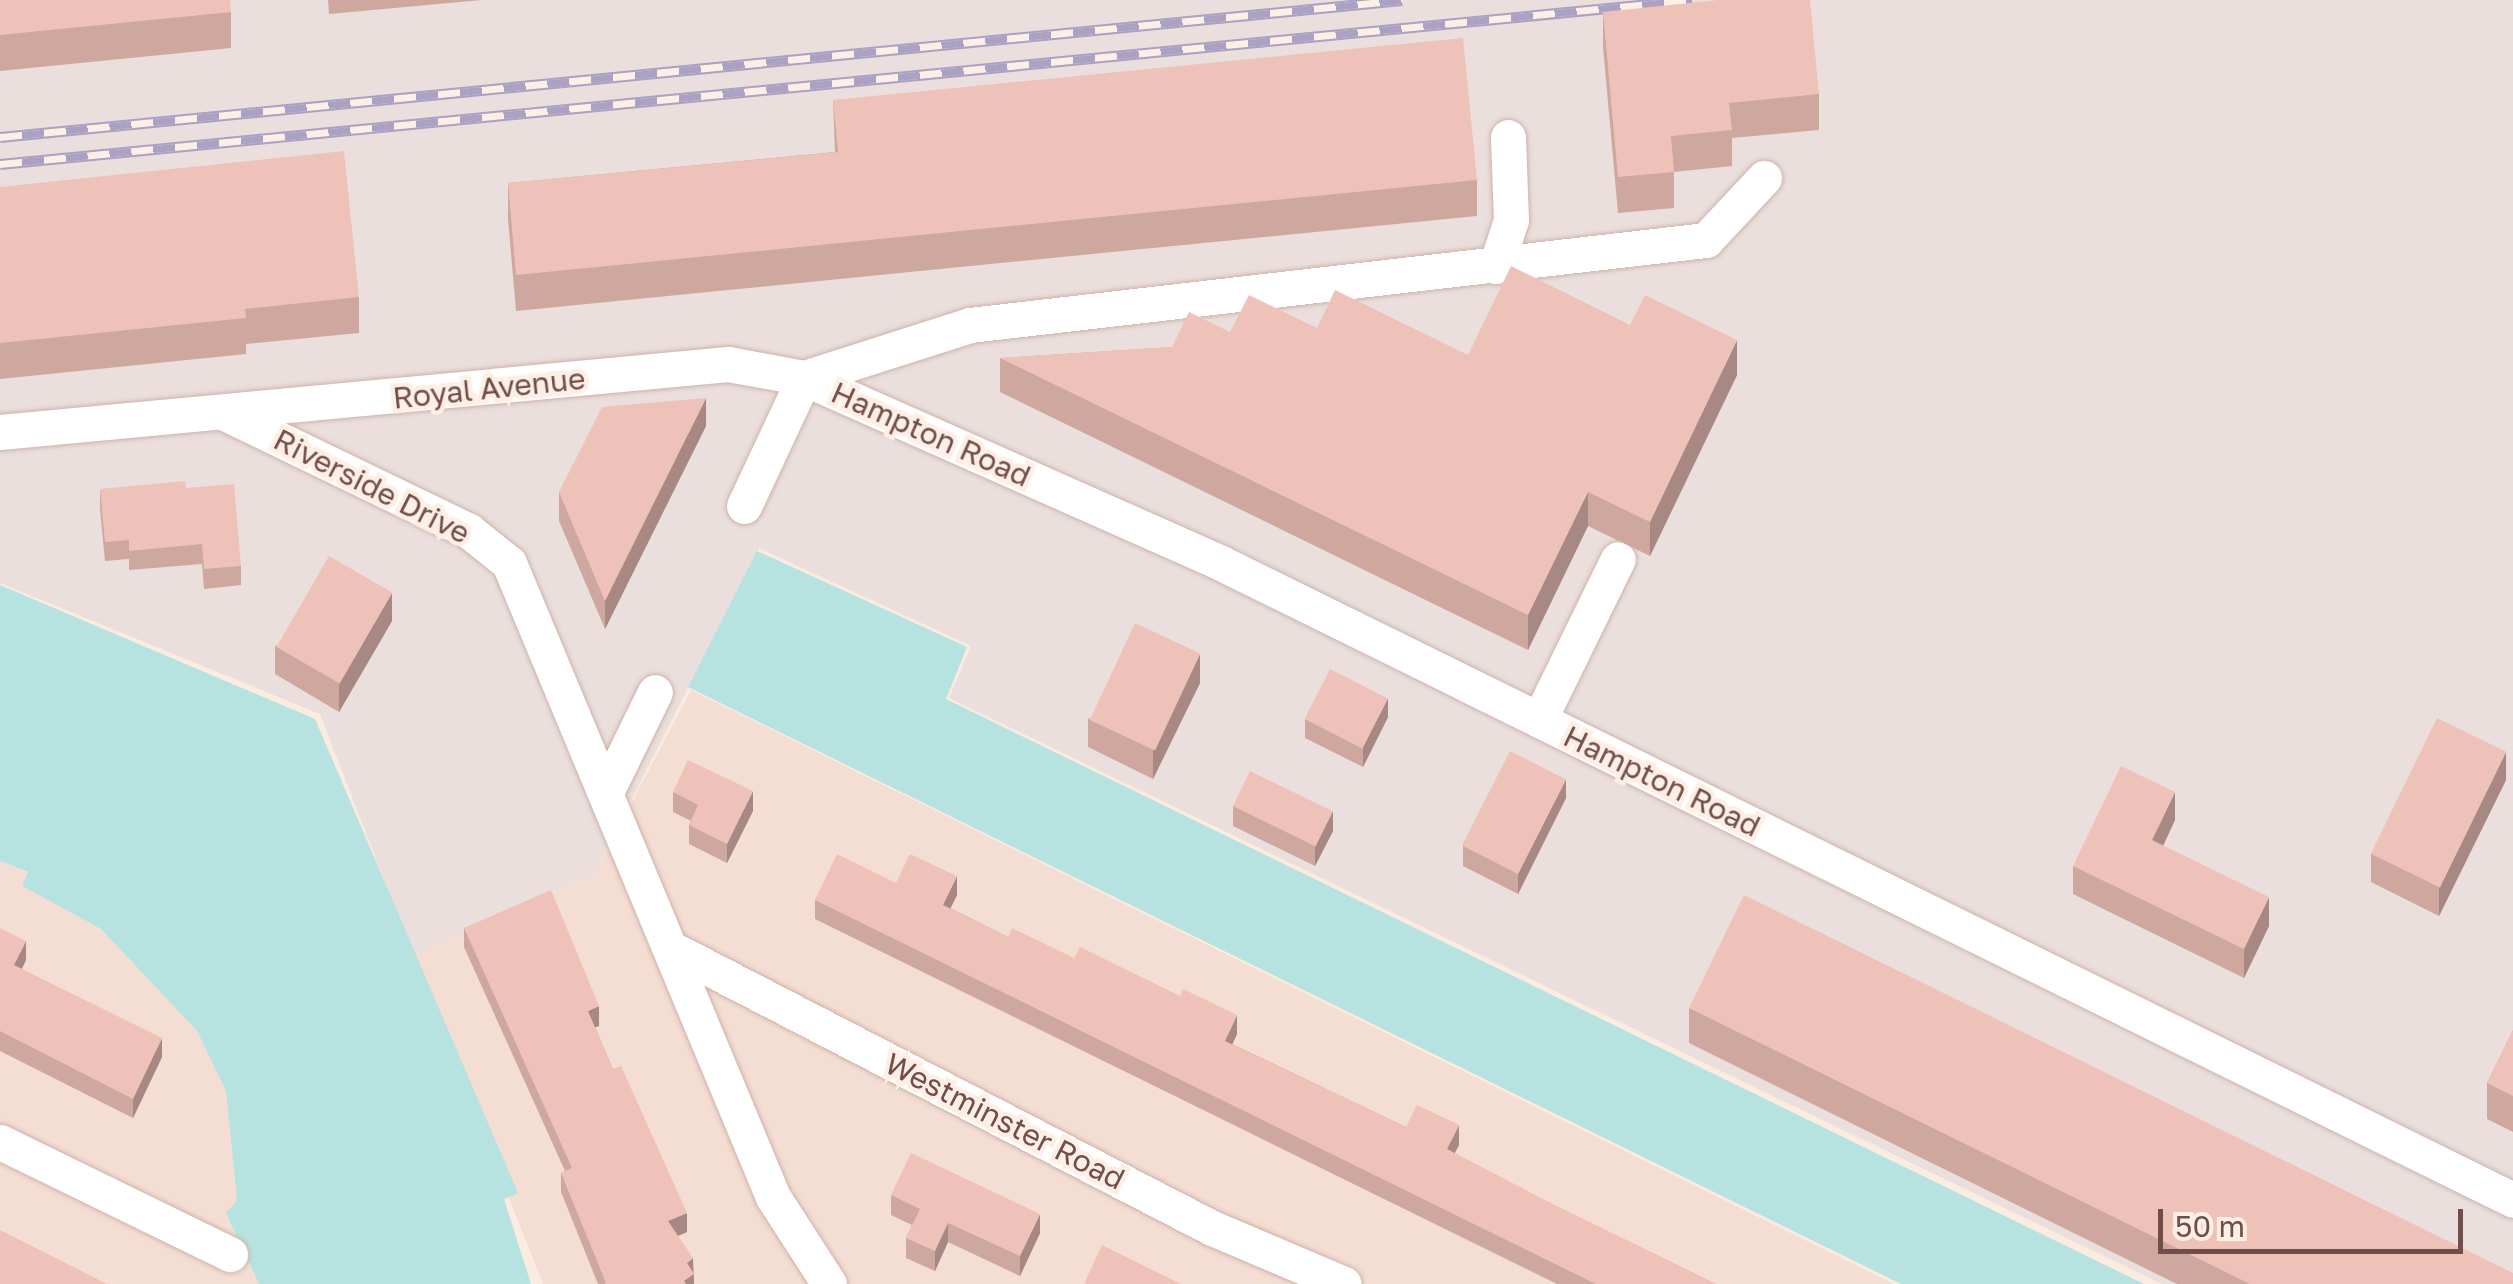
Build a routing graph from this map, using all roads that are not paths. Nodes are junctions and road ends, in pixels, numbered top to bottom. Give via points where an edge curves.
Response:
1 (1508, 137) dead end
2 (1764, 178) dead end
3 (1496, 266) junction
4 (804, 378) junction
5 (224, 412) junction
6 (0, 432) edge
7 (744, 506) dead end
8 (1618, 559) dead end
9 (655, 692) dead end
10 (1539, 720) junction
11 (606, 792) junction
12 (670, 948) junction
13 (0, 1142) edge
14 (2513, 1200) edge
15 (230, 1254) dead end
16 (829, 1284) edge
17 (1344, 1284) edge

1 - 3 street via 1512,220
2 - 3 street, Royal Avenue via 1706,240
3 - 4 street, Royal Avenue via 970,325
4 - 5 street, Royal Avenue via 728,364
4 - 7 street
4 - 10 street, Hampton Road via 1221,563
5 - 6 street, Royal Avenue
5 - 11 street, Riverside Drive via 469,531 509,563
8 - 10 street
9 - 11 street
10 - 14 street, Hampton Road
11 - 12 street, Riverside Drive
12 - 16 street, Riverside Drive via 773,1197
12 - 17 street, Westminster Road via 1212,1228
13 - 15 street

